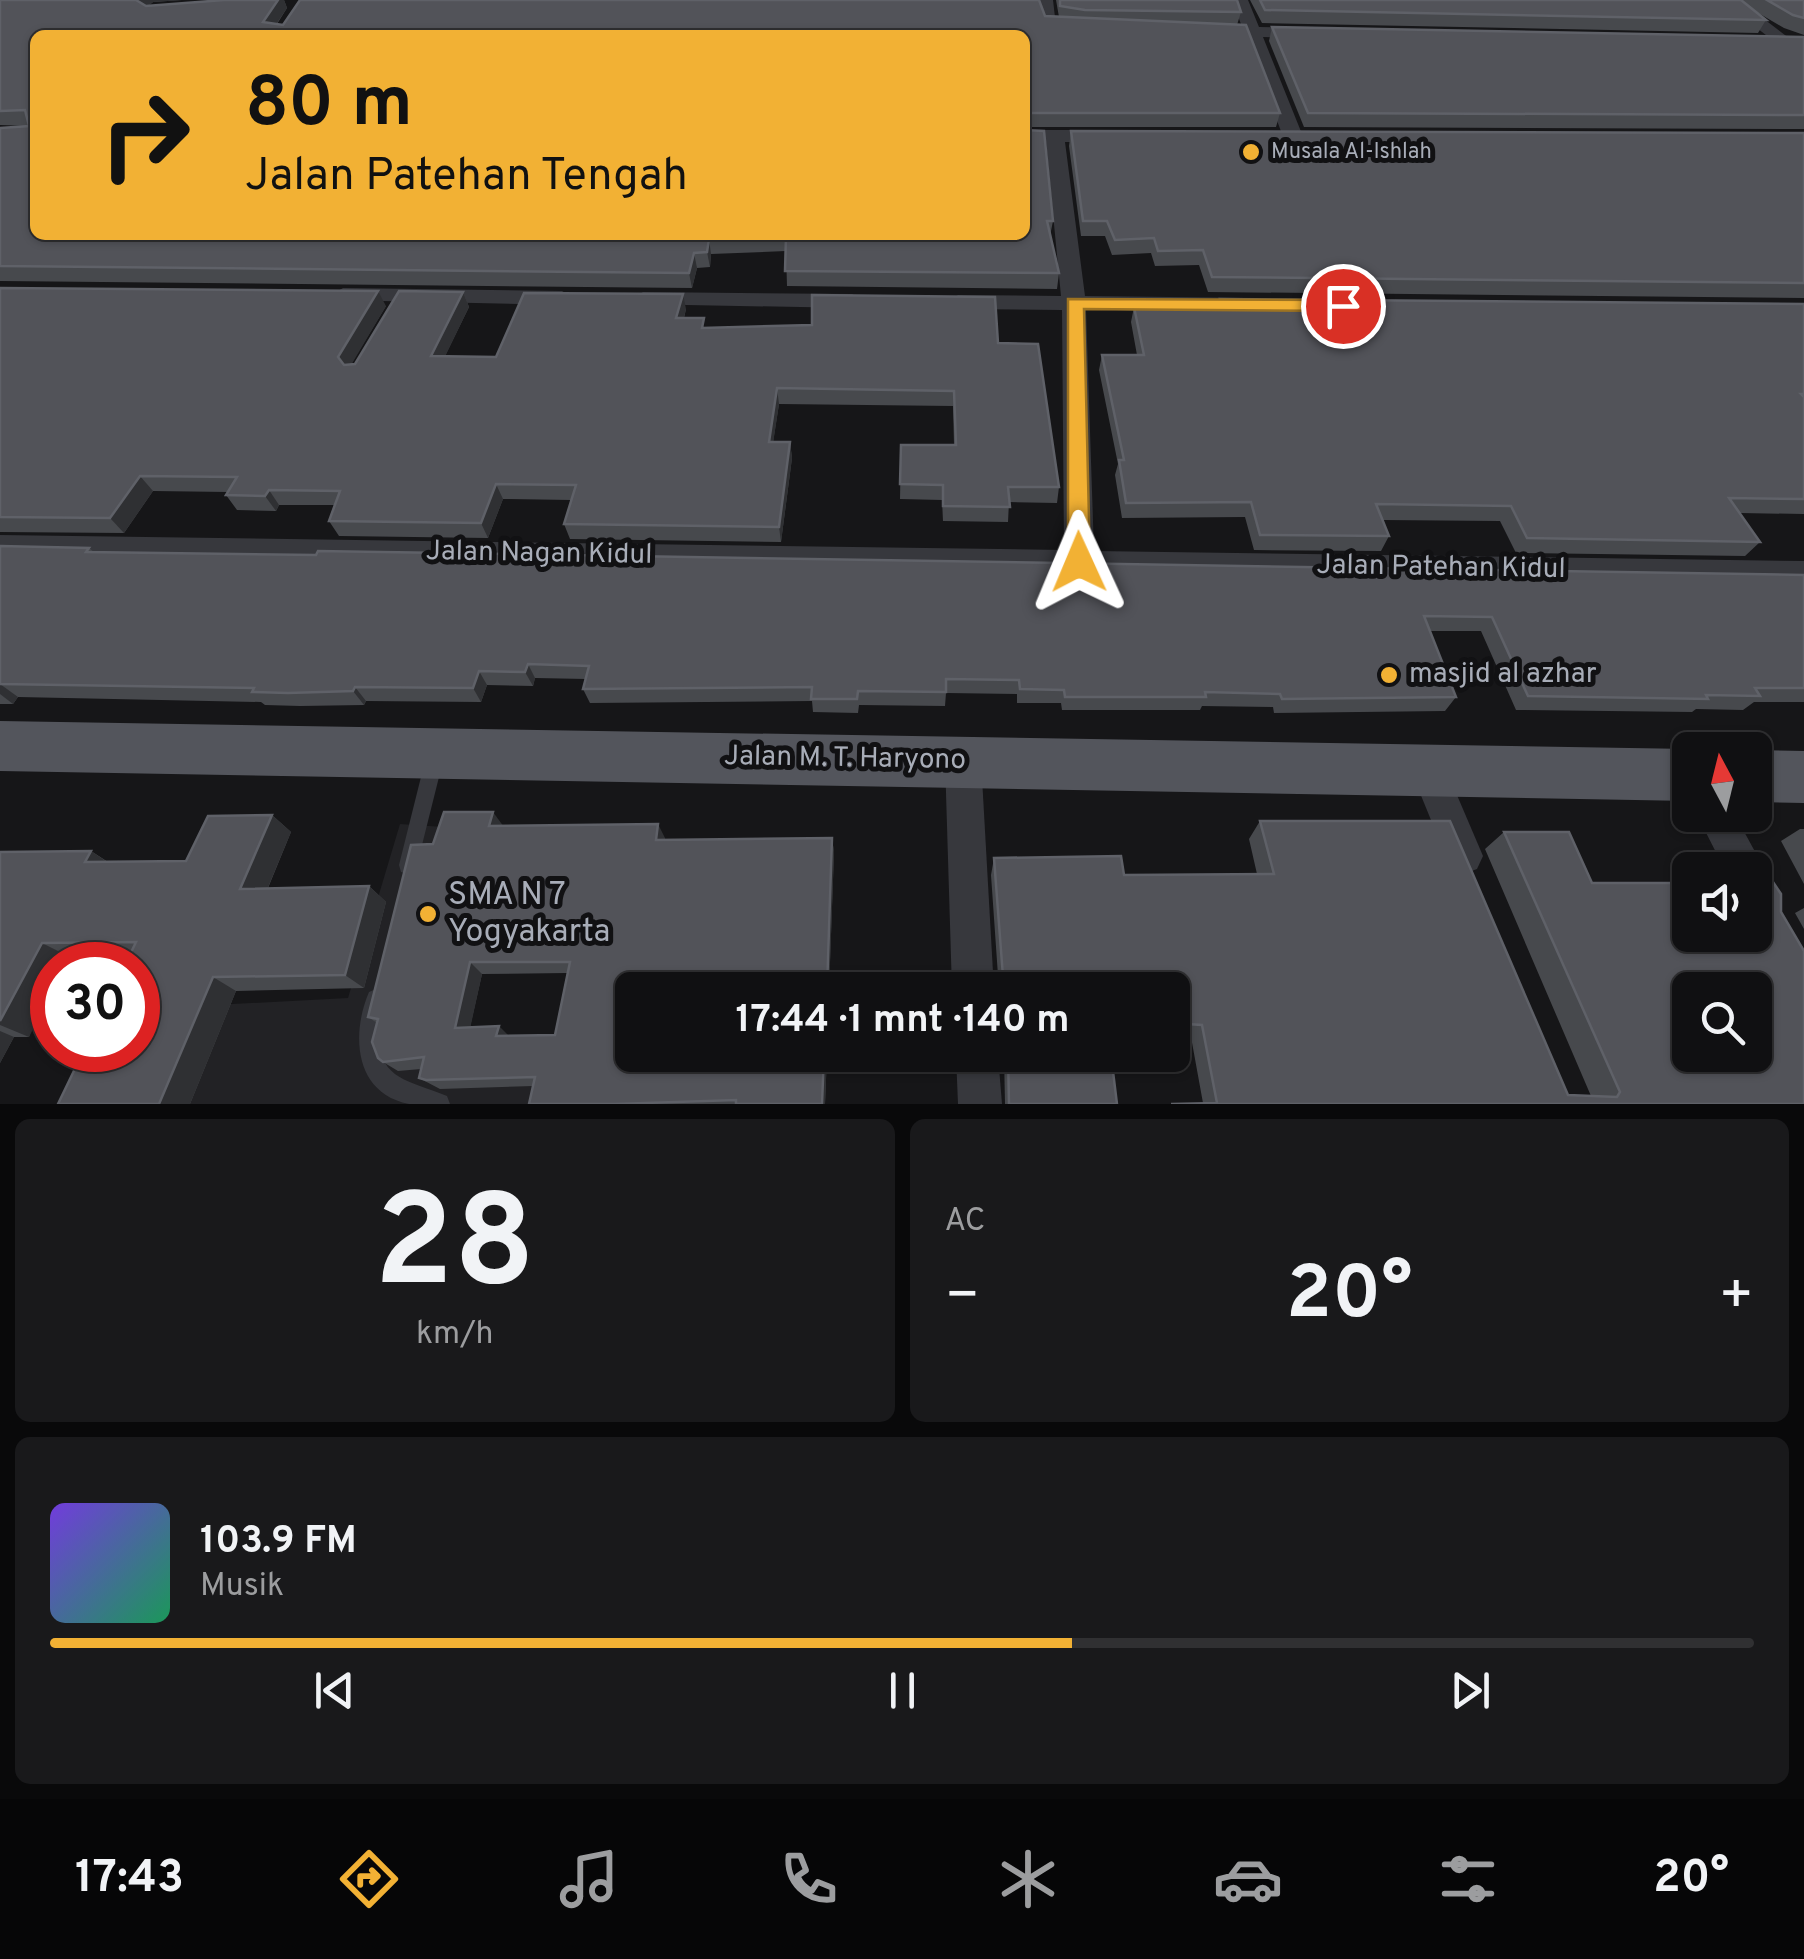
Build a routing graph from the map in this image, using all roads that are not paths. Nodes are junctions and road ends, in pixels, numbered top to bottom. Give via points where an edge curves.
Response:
1 (1045, 0) edge
2 (1240, 0) edge
3 (1729, 0) edge
4 (1058, 25) edge
5 (1249, 32) junction
6 (1334, 34) edge
7 (1750, 42) edge
8 (1795, 42) edge
9 (1292, 134) edge
10 (1134, 135) edge
11 (1030, 136) edge
12 (1055, 136) junction
13 (310, 295) edge
14 (580, 298) edge
15 (620, 298) edge
16 (876, 301) edge
17 (936, 302) edge
18 (1074, 303) junction
19 (1290, 306) edge
20 (0, 546) edge
21 (1079, 562) junction
22 (1804, 573) edge
23 (0, 746) edge
24 (437, 753) junction
25 (963, 760) junction
26 (1429, 771) junction
27 (1672, 775) edge
28 (1772, 776) edge
29 (1804, 776) edge
30 (404, 882) edge
31 (1480, 894) edge
32 (382, 972) edge
33 (972, 972) edge
34 (978, 1072) edge
35 (438, 1104) edge
36 (980, 1104) edge

1 - 4 street
2 - 5 street
3 - 8 street
5 - 6 street
5 - 9 street
7 - 8 street
10 - 12 street
11 - 12 street
12 - 18 street
13 - 14 street via 398,303
15 - 16 street
17 - 18 street
18 - 19 street
18 - 21 street
20 - 21 street, Jalan Nagan Kidul
21 - 22 street, Jalan Patehan Kidul
23 - 24 main road, Jalan M. T. Haryono
24 - 25 main road, Jalan M. T. Haryono
24 - 30 lane
25 - 26 main road, Jalan M. T. Haryono
25 - 33 street
26 - 27 main road, Jalan M. T. Haryono
26 - 31 street
28 - 29 main road
32 - 35 lane via 369,1027 372,1067 392,1089
34 - 36 street

